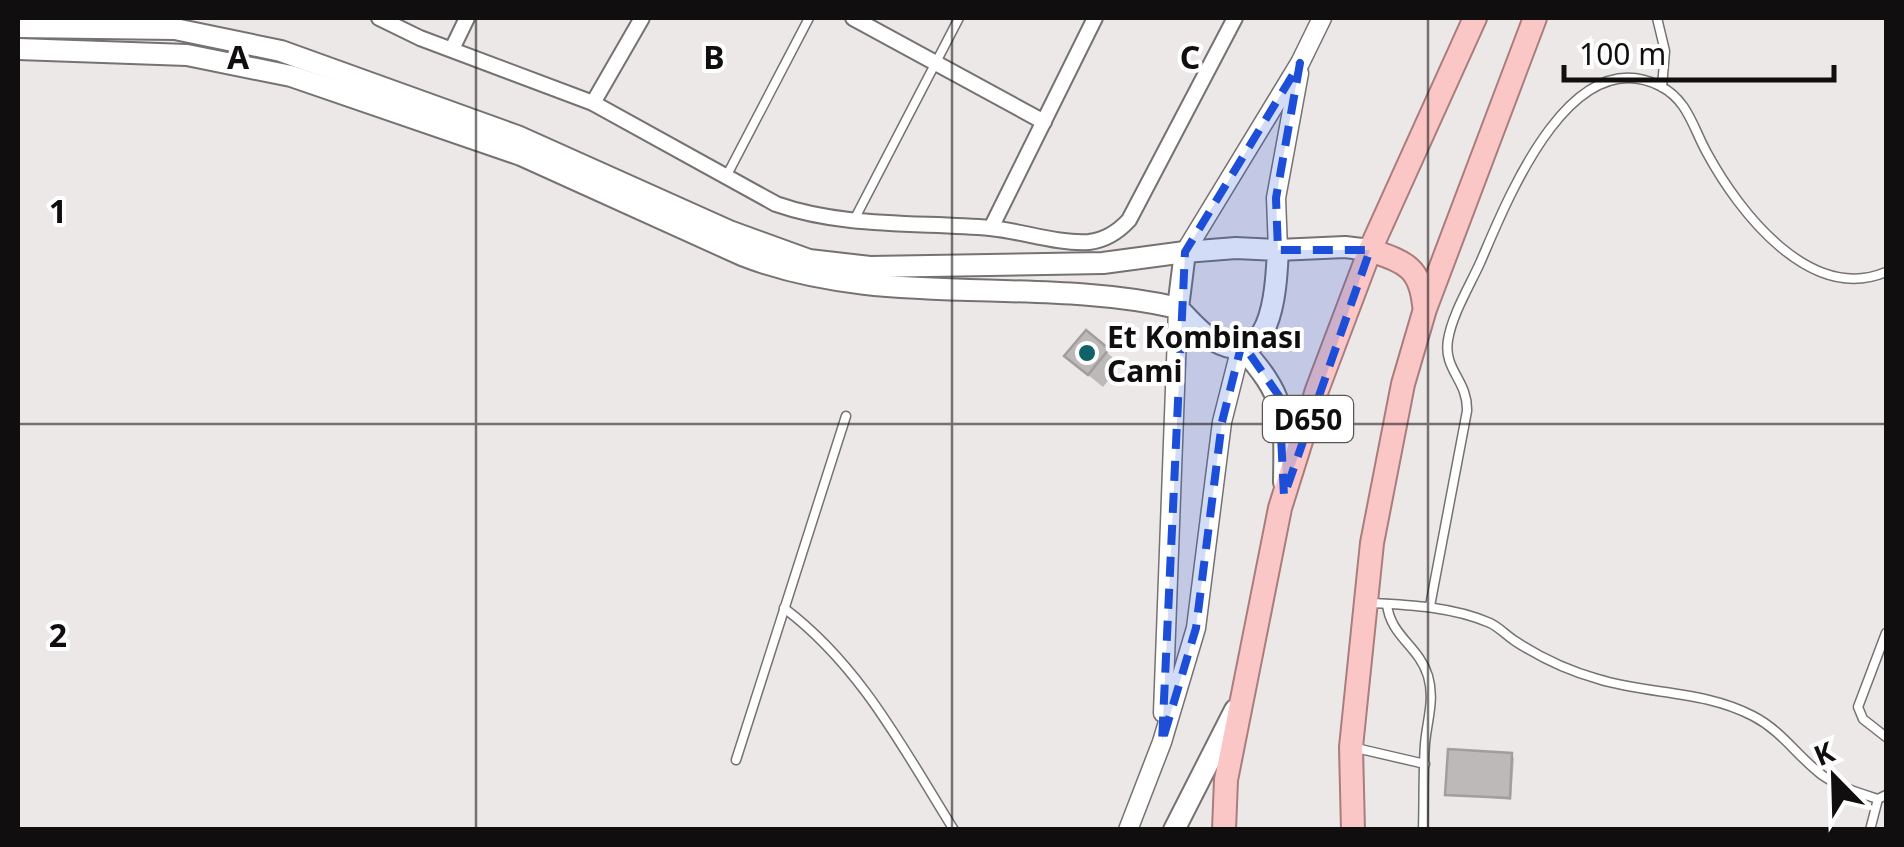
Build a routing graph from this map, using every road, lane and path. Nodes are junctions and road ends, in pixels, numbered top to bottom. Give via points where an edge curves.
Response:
1 (379, 18) edge
2 (468, 18) edge
3 (642, 18) edge
4 (809, 18) edge
5 (854, 18) edge
6 (959, 18) edge
7 (1095, 18) edge
8 (1235, 18) edge
9 (1322, 18) edge
10 (1474, 18) edge
11 (1535, 18) edge
12 (1657, 18) edge
13 (18, 26) edge
14 (452, 48) junction
15 (18, 49) edge
16 (936, 62) junction
17 (1300, 63) junction
18 (1662, 87) junction
19 (592, 103) junction
20 (1044, 122) junction
21 (727, 174) junction
22 (854, 220) junction
23 (992, 228) junction
24 (1278, 250) junction
25 (1370, 250) junction
26 (1185, 252) junction
27 (1886, 272) edge
28 (1178, 308) junction
29 (1425, 309) junction
30 (1241, 347) junction
31 (846, 416) dead end
32 (1284, 496) junction
33 (1377, 604) junction
34 (1430, 606) junction
35 (784, 608) junction
36 (1886, 633) edge
37 (1241, 700) junction
38 (1886, 737) edge
39 (1162, 742) junction
40 (1352, 747) junction
41 (736, 760) dead end
42 (1425, 764) junction
43 (1882, 797) edge
44 (954, 830) edge
45 (1128, 830) edge
46 (1174, 830) edge
47 (1224, 830) edge
48 (1353, 830) edge
49 (1423, 830) edge
50 (1870, 830) edge

1 - 14 street
2 - 14 street
3 - 19 street
4 - 21 lane
5 - 16 street
6 - 16 lane
7 - 20 street
8 - 23 street via 1120,229 1084,242
9 - 17 street
10 - 25 highway, D650
11 - 29 highway, D650
12 - 18 lane via 1665,51
13 - 26 main road via 175,29 281,51 526,140 809,260 870,267 1103,263
14 - 19 street
15 - 28 main road via 186,55 291,76 521,156 776,268 872,285 1122,297
16 - 20 street
16 - 22 lane
17 - 24 street via 1276,198
17 - 26 street
18 - 27 lane via 1689,114 1733,193 1804,265 1850,280
18 - 34 lane via 1626,79 1580,96 1555,120 1508,196 1448,342 1467,411
19 - 21 street
20 - 23 street
21 - 22 street via 776,204
22 - 23 street
24 - 25 main road
24 - 26 main road
24 - 30 main road via 1274,310 1258,338
25 - 29 highway via 1410,267
25 - 32 highway, D650
26 - 28 main road
28 - 30 main road via 1210,339
28 - 39 street
29 - 33 highway, D650 via 1402,384 1372,543
30 - 32 main road via 1278,396
30 - 39 street via 1222,422 1196,628
31 - 35 lane
32 - 37 highway, D650
33 - 34 lane
33 - 40 highway, D650
33 - 42 lane via 1423,661 1432,703
34 - 43 lane via 1492,624 1584,675 1732,706 1766,723 1840,786
35 - 41 lane
35 - 44 lane via 851,672
36 - 38 lane via 1858,707
37 - 46 main road
37 - 47 highway, D650
39 - 45 street
40 - 42 lane
40 - 48 highway, D650
42 - 49 lane
43 - 50 lane

